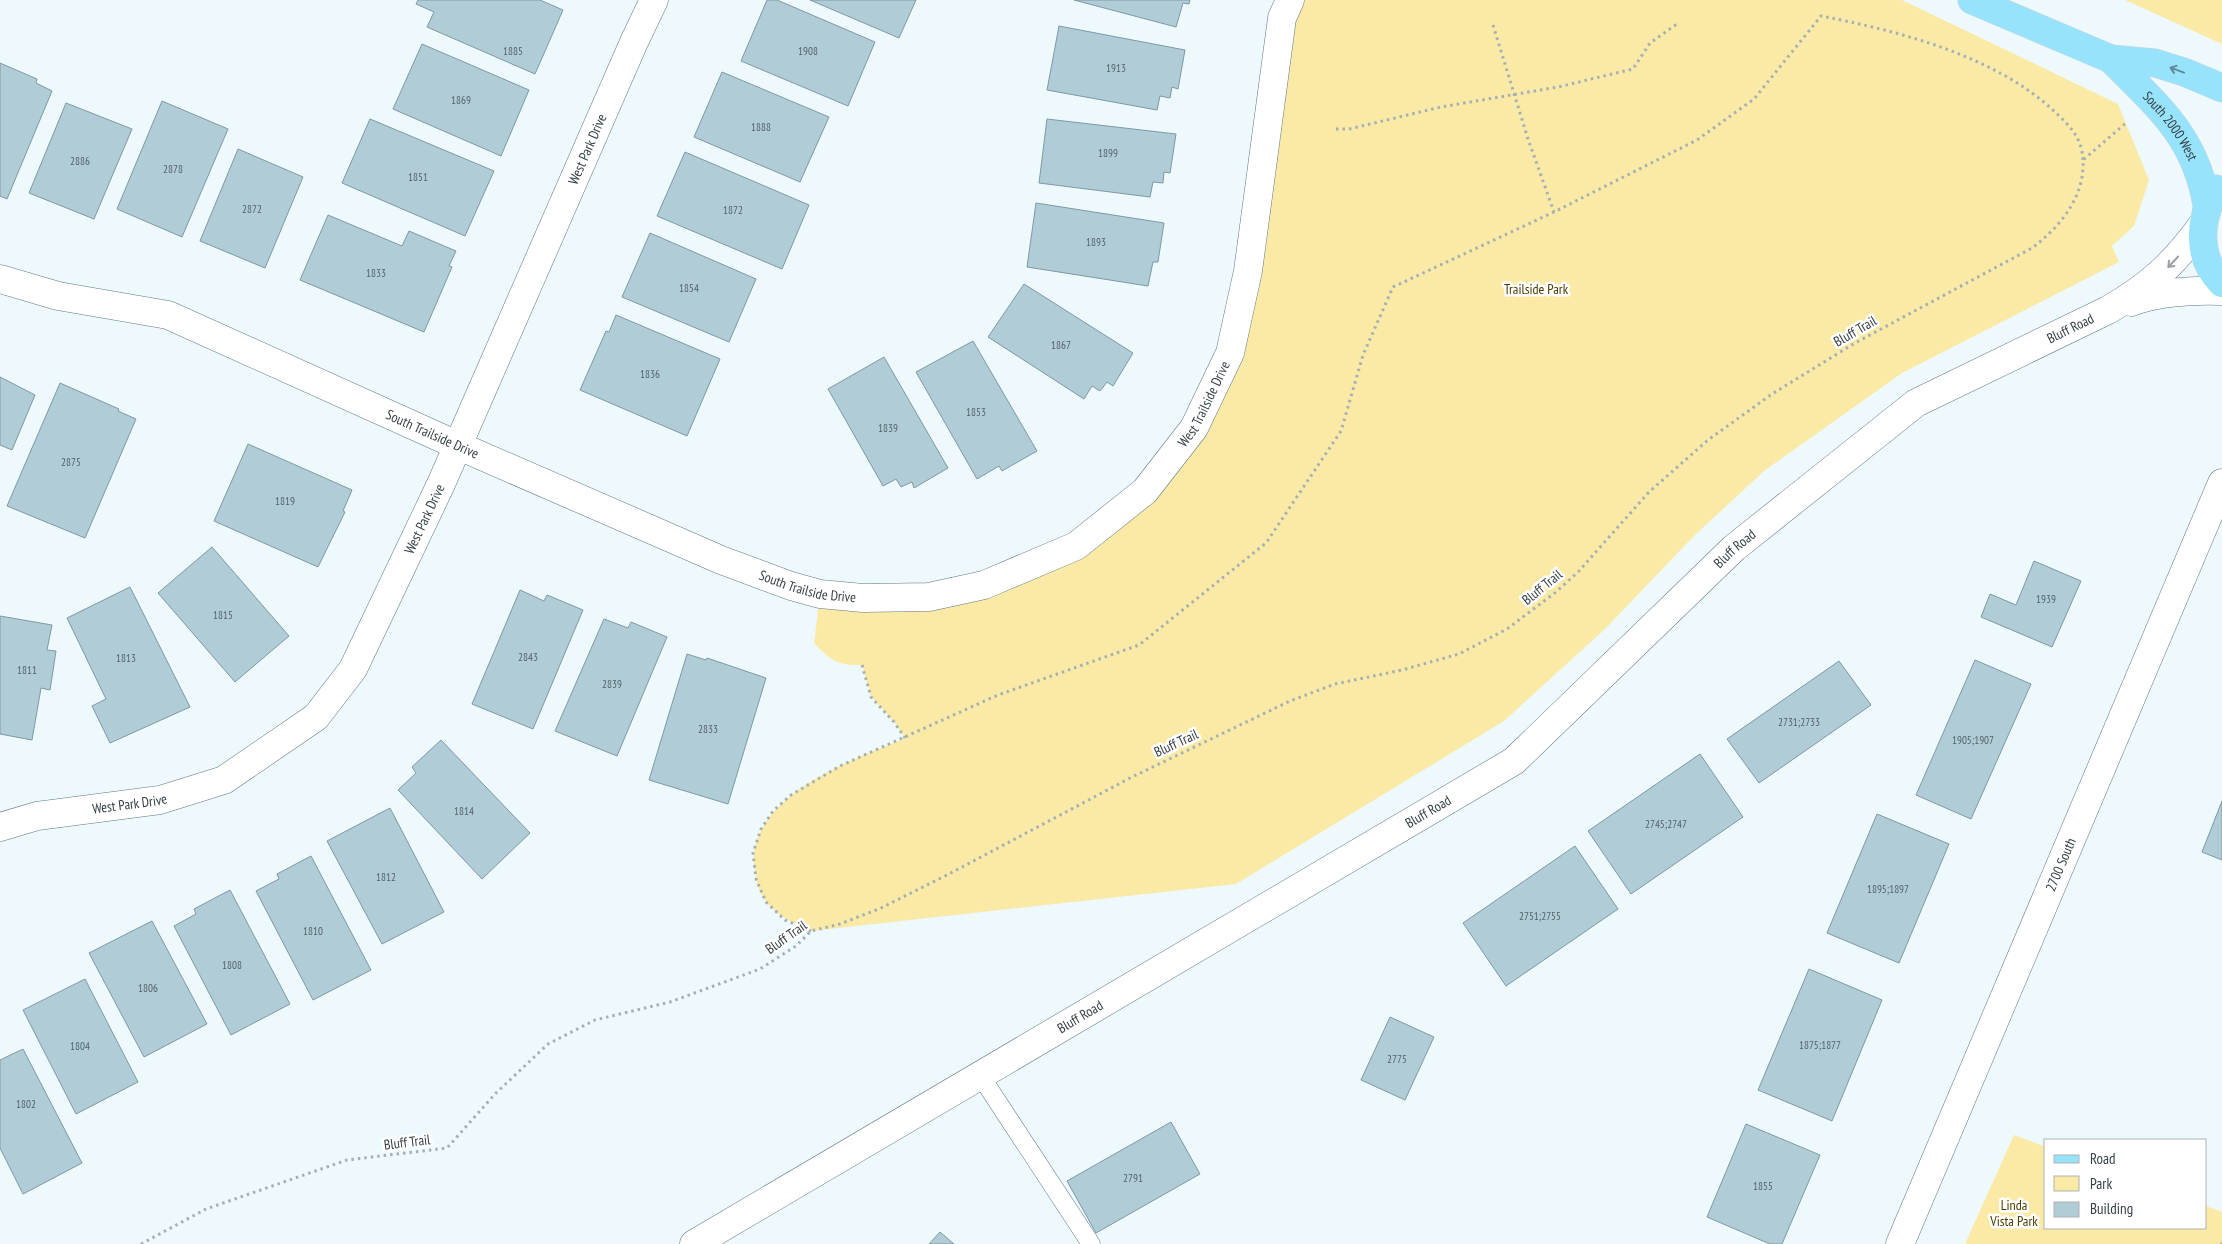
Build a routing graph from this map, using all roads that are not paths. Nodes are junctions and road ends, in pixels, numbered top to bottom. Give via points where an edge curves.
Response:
1 (654, 0) edge
2 (1290, 0) edge
3 (1972, 0) edge
4 (2111, 59) junction
5 (2222, 88) edge
6 (2222, 183) edge
7 (2205, 215) junction
8 (0, 280) edge
9 (2222, 283) edge
10 (2222, 291) edge
11 (2108, 310) junction
12 (459, 446) junction
13 (2222, 483) edge
14 (863, 598) joint
15 (0, 827) edge
16 (980, 1075) junction
17 (694, 1244) edge
18 (1090, 1244) edge
19 (1900, 1244) edge

1 - 12 street, West Park Drive
2 - 14 street, West Trailside Drive via 1282,18 1248,270 1230,353 1194,428 1144,491 1076,546 984,585 929,597
3 - 4 main road, South 2000 West
5 -> 4 main road, South 2000 West via 2155,63
4 - 7 main road, South 2000 West via 2180,133 2198,167
6 - 7 main road
7 - 9 main road, South 2000 West via 2202,242 2207,260
7 -> 11 street, Bluff Road via 2184,250 2162,274
8 - 12 street, South Trailside Drive via 58,296 168,315
10 - 11 street, Bluff Road via 2162,295
11 - 16 street, Bluff Road via 1916,403 1734,548 1514,761
12 - 14 street, South Trailside Drive via 722,560 791,586 820,594
12 - 15 street, West Park Drive via 354,669 316,716 224,780 160,800 37,816
13 - 19 street, 2700 South
16 - 17 street, Bluff Road
16 - 18 lane

